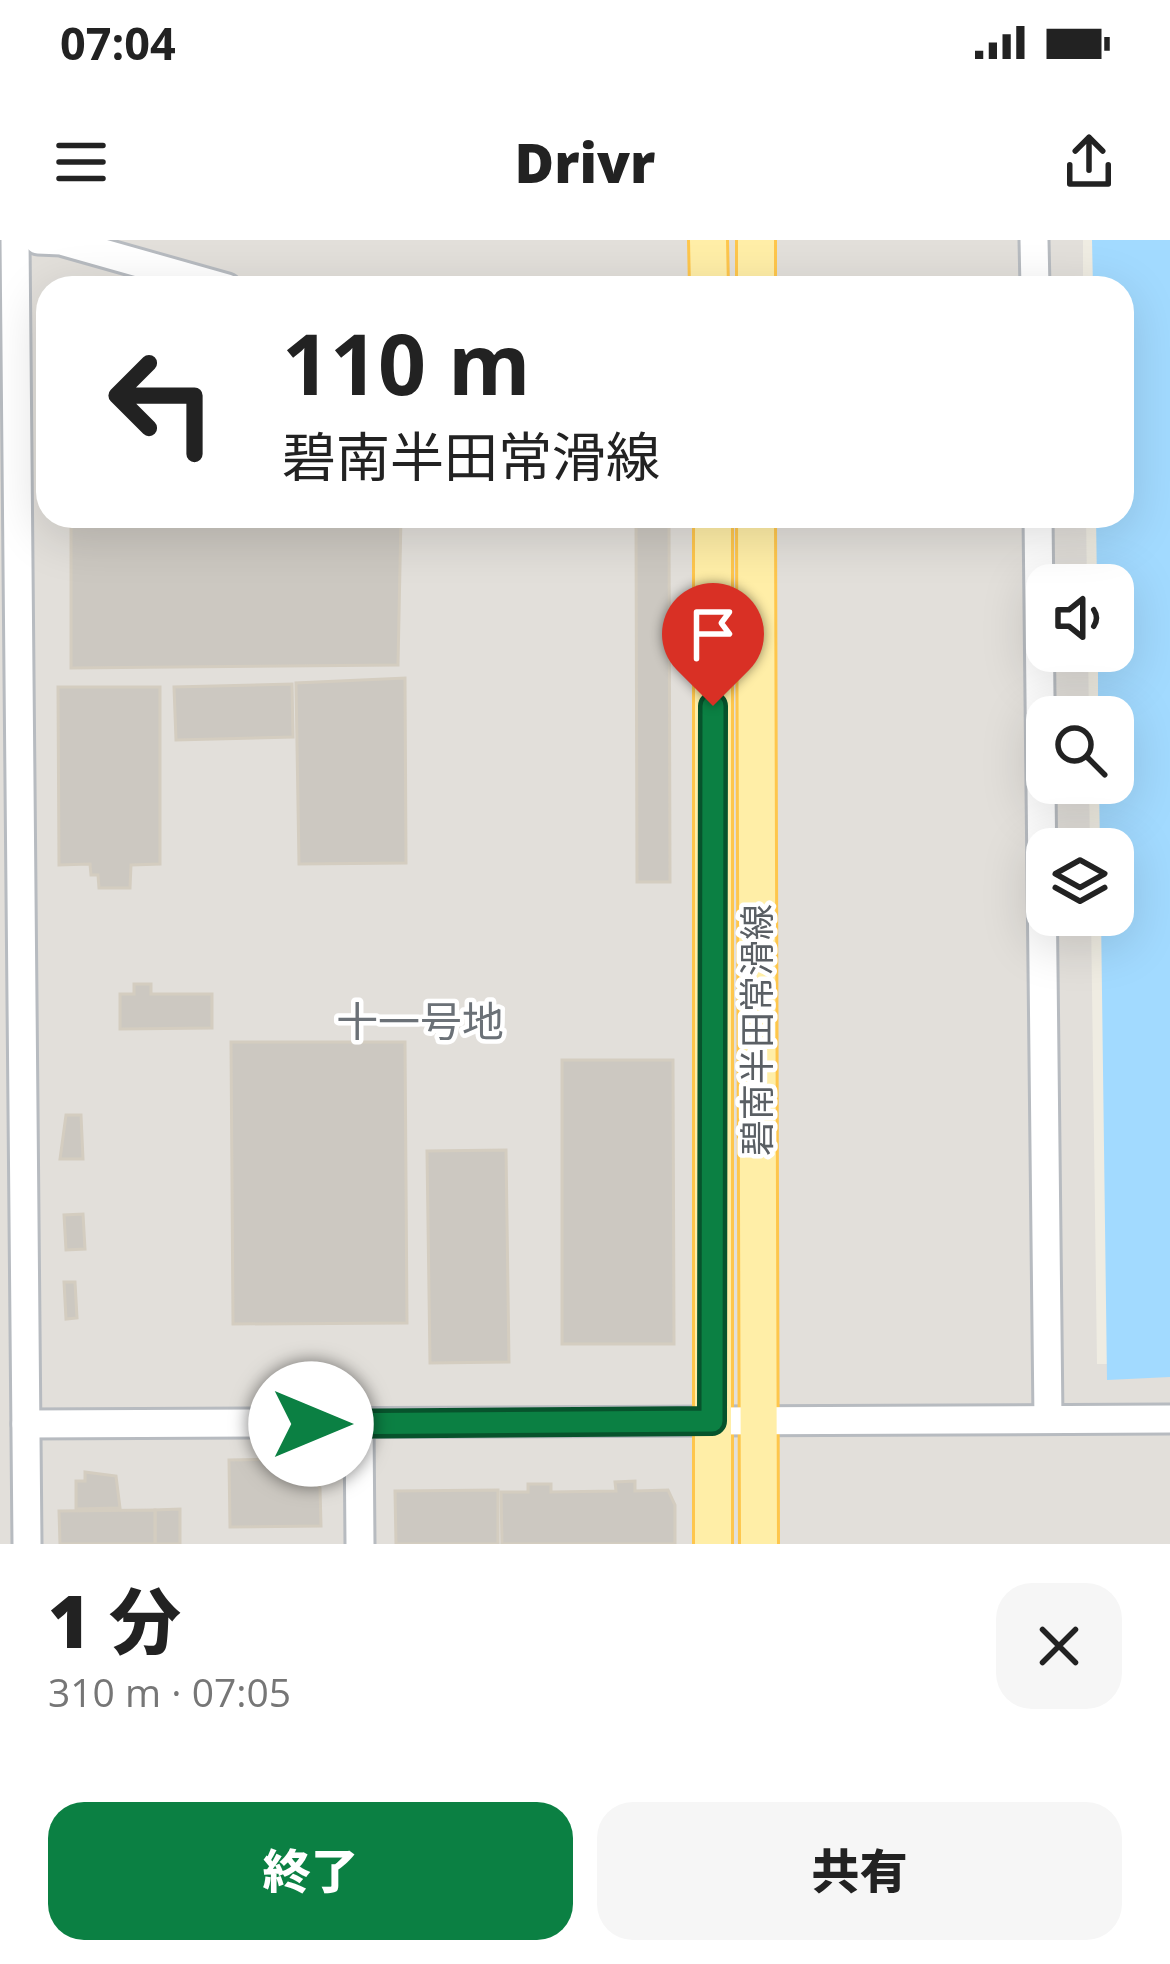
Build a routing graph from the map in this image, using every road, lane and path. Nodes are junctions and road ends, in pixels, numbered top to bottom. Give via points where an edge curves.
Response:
1 (15, 240) edge
2 (38, 240) edge
3 (692, 240) edge
4 (707, 240) edge
5 (756, 240) edge
6 (1034, 240) edge
7 (184, 276) edge
8 (701, 276) edge
9 (705, 276) edge
10 (756, 276) edge
11 (1035, 276) edge
12 (713, 528) edge
13 (756, 528) edge
14 (1038, 528) edge
15 (1048, 1419) junction
16 (1170, 1419) edge
17 (712, 1421) junction
18 (757, 1421) junction
19 (26, 1424) junction
20 (359, 1424) junction
21 (27, 1544) edge
22 (359, 1544) edge
23 (713, 1544) edge
24 (759, 1544) edge

1 - 19 street
2 - 7 street
3 - 8 street
4 - 9 main road
5 - 10 main road
6 - 11 street
12 - 17 main road, 碧南半田常滑線
13 - 18 main road, 碧南半田常滑線
14 - 15 street
15 - 16 street
15 - 18 street
17 - 18 street
17 - 20 street
17 - 23 main road, 碧南半田常滑線
18 - 24 main road, 碧南半田常滑線
19 - 20 street
19 - 21 street
20 - 22 street

